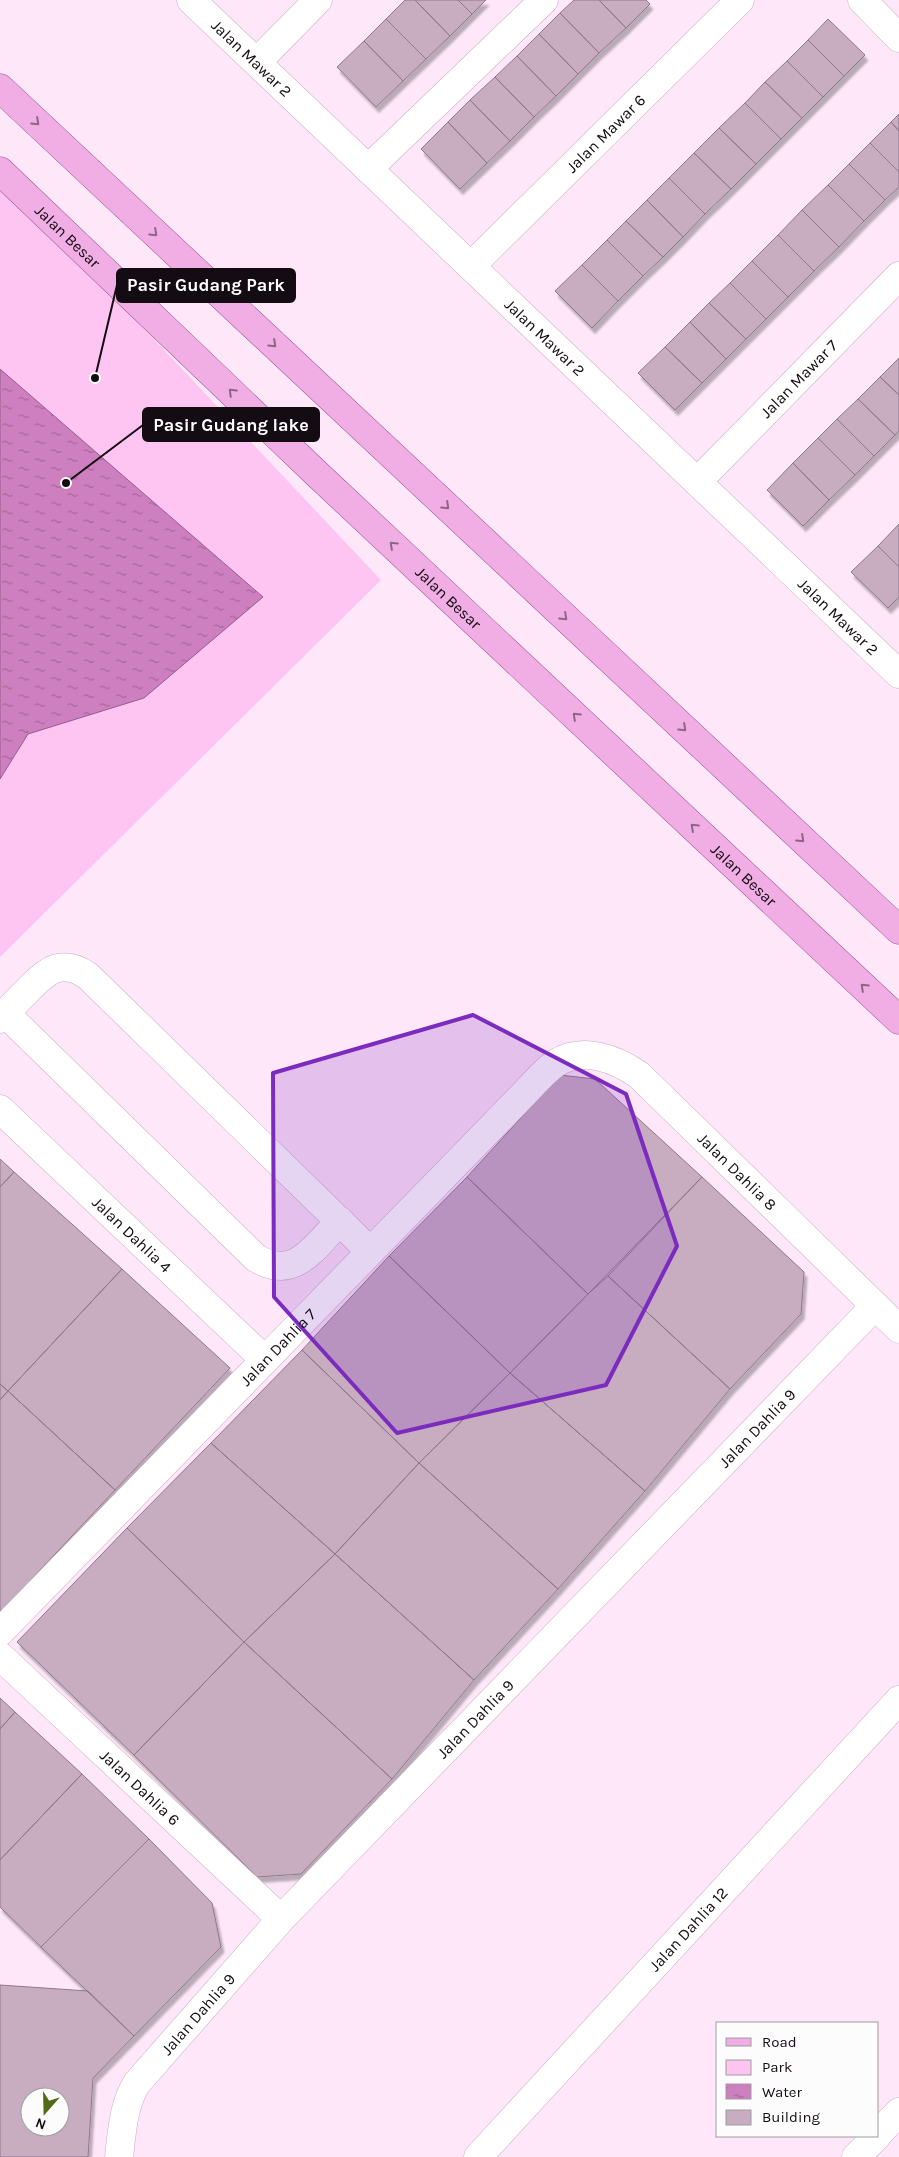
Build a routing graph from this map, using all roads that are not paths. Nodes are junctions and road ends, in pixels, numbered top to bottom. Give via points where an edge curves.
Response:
1 (192, 0) edge
2 (318, 0) edge
3 (544, 0) edge
4 (740, 0) edge
5 (862, 0) edge
6 (899, 38) edge
7 (257, 62) junction
8 (0, 88) edge
9 (368, 169) junction
10 (0, 171) edge
11 (471, 266) junction
12 (899, 276) edge
13 (697, 482) junction
14 (899, 674) edge
15 (899, 930) edge
16 (3, 1016) edge
17 (899, 1020) edge
18 (556, 1063) joint
19 (0, 1109) edge
20 (340, 1221) junction
21 (370, 1250) junction
22 (875, 1306) junction
23 (899, 1329) edge
24 (265, 1360) junction
25 (0, 1632) edge
26 (0, 1656) edge
27 (899, 1700) edge
28 (281, 1919) junction
29 (899, 2112) edge
30 (879, 2133) edge
31 (875, 2137) edge
32 (119, 2157) edge
33 (478, 2157) edge
34 (856, 2157) edge

1 - 7 street, Jalan Mawar 2
2 - 7 street
3 - 9 street
4 - 11 street, Jalan Mawar 6
5 - 6 street
7 - 9 street, Jalan Mawar 2
8 -> 15 main road
9 - 11 street, Jalan Mawar 2
17 -> 10 main road, Jalan Besar via 317,474
11 - 13 street, Jalan Mawar 2
12 - 13 street, Jalan Mawar 7
13 - 14 street, Jalan Mawar 2
16 - 20 street via 256,1258 268,1265 293,1265
16 - 20 street via 41,976 52,969 65,966 78,969
18 - 21 street, Jalan Dahlia 7
18 - 22 street, Jalan Dahlia 8 via 580,1056 601,1056 622,1063 639,1075
19 - 24 street, Jalan Dahlia 4
20 - 21 street
21 - 24 street, Jalan Dahlia 7
22 - 23 street, Jalan Dahlia 8
22 - 28 street, Jalan Dahlia 9
24 - 25 street, Jalan Dahlia 7
26 - 28 street, Jalan Dahlia 6
27 - 33 street, Jalan Dahlia 12
28 - 32 street, Jalan Dahlia 9 via 137,2083 126,2104
29 - 30 street
31 - 34 street

